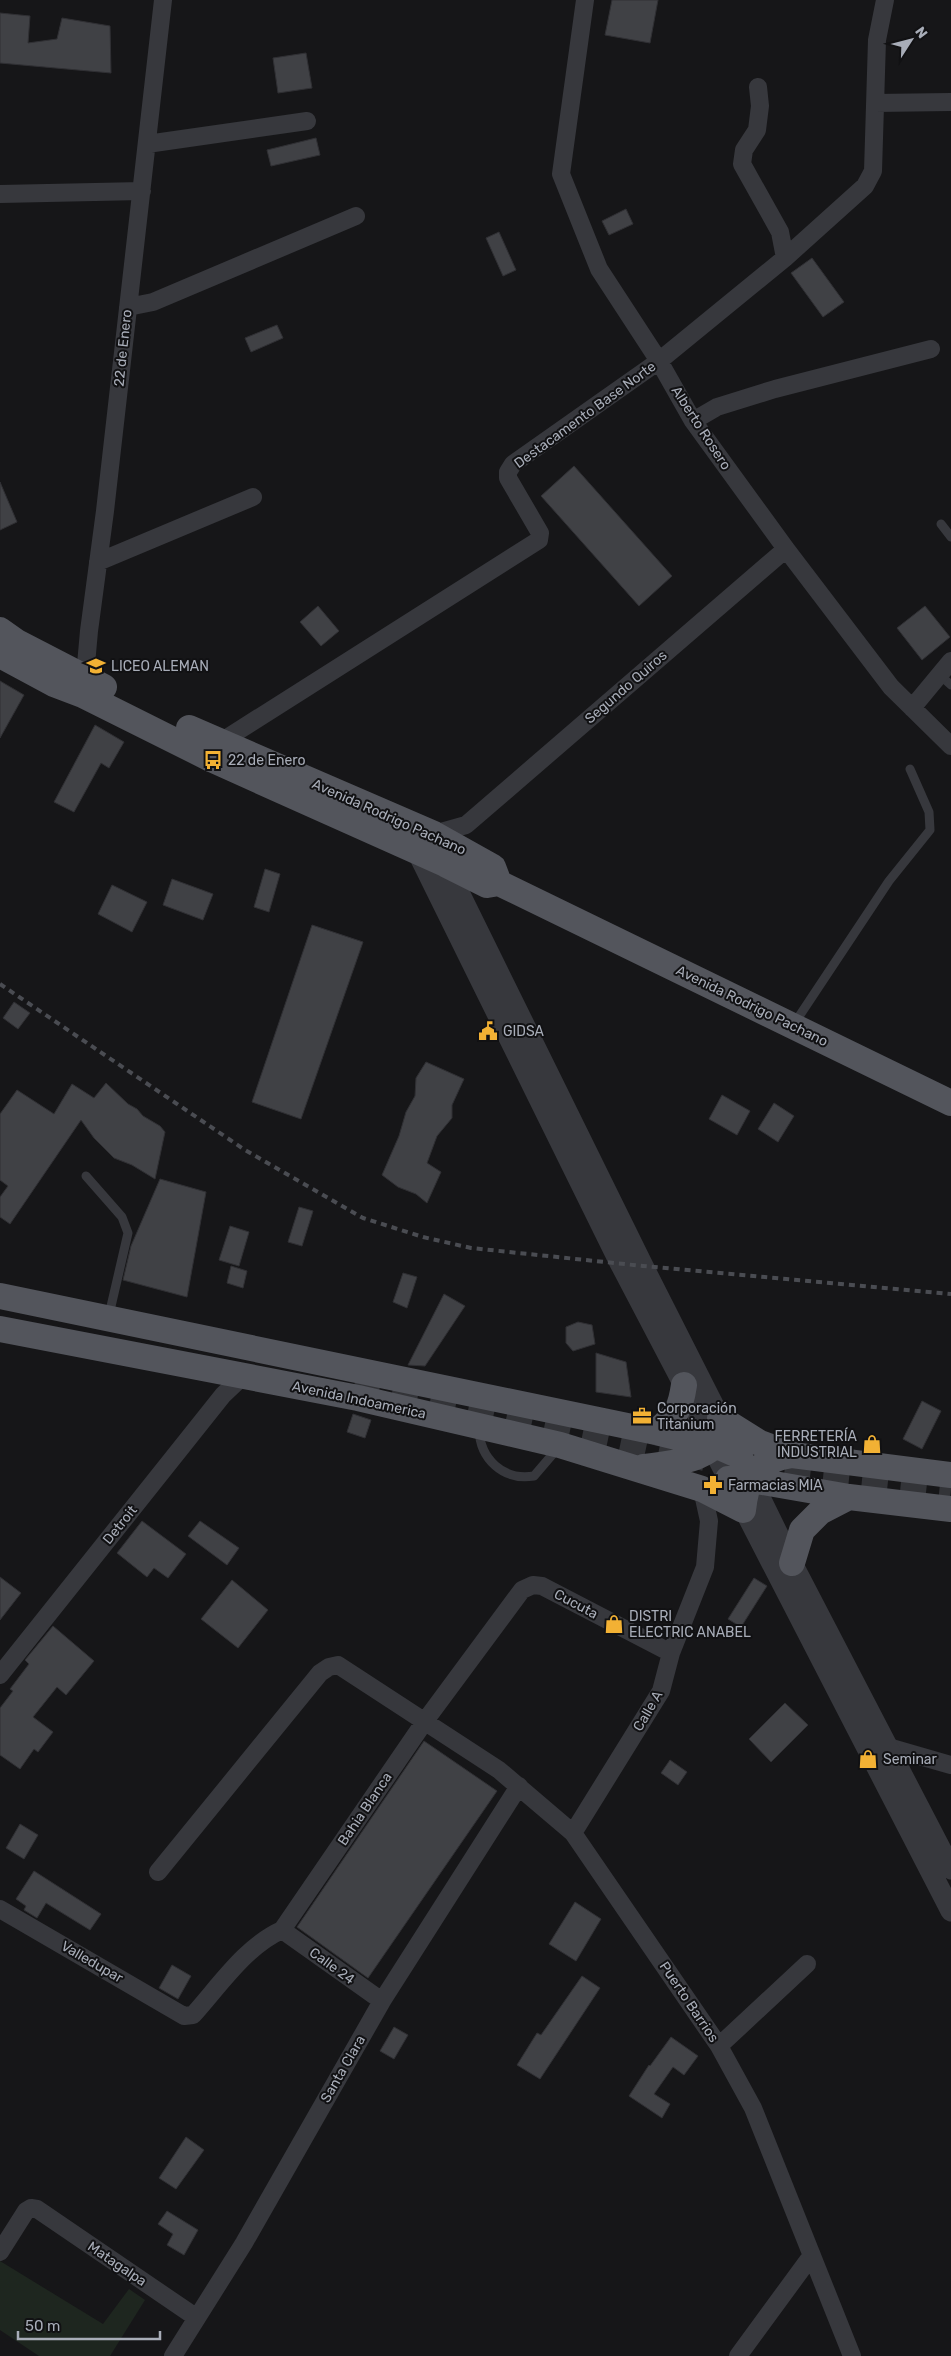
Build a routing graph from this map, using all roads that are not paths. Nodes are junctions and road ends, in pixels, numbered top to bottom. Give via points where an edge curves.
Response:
1 (163, 0) edge
2 (585, 0) edge
3 (885, 0) edge
4 (758, 86) dead end
5 (951, 102) edge
6 (875, 103) junction
7 (307, 121) dead end
8 (147, 144) junction
9 (142, 191) junction
10 (0, 194) edge
11 (356, 216) dead end
12 (785, 258) junction
13 (128, 307) junction
14 (931, 350) dead end
15 (659, 361) junction
16 (693, 421) junction
17 (254, 497) dead end
18 (941, 524) dead end
19 (951, 537) edge
20 (786, 549) junction
21 (98, 562) junction
22 (0, 630) edge
23 (0, 655) edge
24 (951, 661) edge
25 (945, 680) edge
26 (84, 687) junction
27 (912, 708) junction
28 (219, 743) junction
29 (951, 746) edge
30 (910, 769) dead end
31 (426, 842) junction
32 (458, 845) junction
33 (793, 1026) junction
34 (951, 1103) edge
35 (86, 1176) dead end
36 (0, 1296) edge
37 (108, 1318) junction
38 (0, 1329) edge
39 (242, 1377) junction
40 (684, 1385) junction
41 (720, 1418) junction
42 (478, 1426) junction
43 (656, 1432) junction
44 (560, 1446) junction
45 (712, 1447) junction
46 (792, 1455) junction
47 (634, 1468) junction
48 (740, 1472) junction
49 (951, 1475) edge
50 (702, 1489) junction
51 (848, 1497) junction
52 (951, 1509) edge
53 (743, 1510) junction
54 (792, 1563) junction
55 (533, 1585) joint
56 (671, 1653) junction
57 (0, 1675) edge
58 (425, 1721) junction
59 (888, 1747) junction
60 (951, 1765) edge
61 (519, 1786) junction
62 (573, 1833) junction
63 (951, 1869) edge
64 (158, 1872) dead end
65 (0, 1909) edge
66 (951, 1911) edge
67 (282, 1930) junction
68 (807, 1964) dead end
69 (382, 2002) junction
70 (184, 2016) joint
71 (719, 2046) junction
72 (0, 2252) edge
73 (812, 2255) junction
74 (197, 2318) junction
75 (174, 2356) edge
76 (738, 2356) edge
77 (852, 2356) edge

1 - 8 street, 22 de Enero
2 - 15 street, Alberto Rosero via 561,174 599,269
3 - 6 street, Destacamento Base Norte via 877,40
4 - 12 street via 757,130 744,150 742,164 780,232
5 - 6 street
6 - 12 street, Destacamento Base Norte via 873,171 865,186
7 - 8 street
8 - 9 street, 22 de Enero
9 - 10 street
9 - 13 street, 22 de Enero
11 - 13 street via 153,302
12 - 15 street, Destacamento Base Norte
13 - 21 street, 22 de Enero
14 - 16 street via 775,389 717,407
15 - 16 street, Alberto Rosero
15 - 28 street, Destacamento Base Norte via 513,464 508,478 540,533 539,540
16 - 20 street, Alberto Rosero
17 - 21 street
18 - 19 lane
20 - 27 street, Alberto Rosero via 891,687
20 - 32 street, Segundo Quiros
21 - 26 street, 22 de Enero
22 - 26 main road, Avenida Rodrigo Pachano
23 - 26 main road, Avenida Rodrigo Pachano via 54,684
24 - 25 street
25 - 27 street
26 - 28 main road, Avenida Rodrigo Pachano
26 - 31 main road, Avenida Rodrigo Pachano via 213,760
27 - 29 street, Alberto Rosero
28 - 31 main road, Avenida Rodrigo Pachano
30 - 33 lane via 929,812 930,830 888,881
31 - 32 main road, Avenida Rodrigo Pachano
31 - 40 street via 620,1263
32 - 33 main road, Avenida Rodrigo Pachano via 493,867 499,882
32 - 41 street via 643,1266
33 - 34 main road, Avenida Rodrigo Pachano
35 - 37 lane via 122,1217 128,1233
36 - 37 main road
37 - 43 main road
38 - 39 main road, Avenida Indoamerica
39 - 42 main road, Avenida Indoamerica via 358,1398
39 - 57 street, Detroit via 223,1395
40 - 43 main road via 681,1406
40 - 45 street
41 - 45 main road via 721,1432
41 - 46 main road via 760,1443
41 - 48 street
42 - 44 main road, Avenida Indoamerica
42 - 44 lane via 479,1442 485,1456 502,1472 524,1478 534,1476
43 - 45 main road
44 - 47 main road, Avenida Indoamerica
45 - 47 main road, Avenida Indoamerica via 675,1464
45 - 48 main road via 722,1448
46 - 48 main road via 771,1459
46 - 49 main road
47 - 50 main road
48 - 51 main road
48 - 53 main road
48 - 54 street
50 - 53 main road
50 - 56 street, Calle A via 709,1521 705,1567
51 - 52 main road
51 - 54 main road via 820,1512 802,1530
53 - 66 street
54 - 59 street
55 - 56 street, Cucuta via 542,1586
55 - 58 street, Bahia Blanca via 522,1590
56 - 62 street, Calle A via 661,1691
58 - 61 street, Puerto Barrios
58 - 64 street, Puerto Barrios via 338,1665 329,1667 320,1673
58 - 67 street, Bahia Blanca
59 - 60 street
59 - 63 street
61 - 62 street, Puerto Barrios
61 - 69 street, Santa Clara
62 - 71 street, Puerto Barrios
65 - 70 street, Valledupar
67 - 69 street, Calle 24
67 - 70 street, Bahia Blanca via 253,1949 194,2015
68 - 71 street
69 - 74 street, Santa Clara
71 - 73 street, Puerto Barrios via 753,2108
72 - 74 street, Matagalpa via 26,2211 37,2209
73 - 76 street
73 - 77 street, Puerto Barrios
74 - 75 street, Santa Clara

